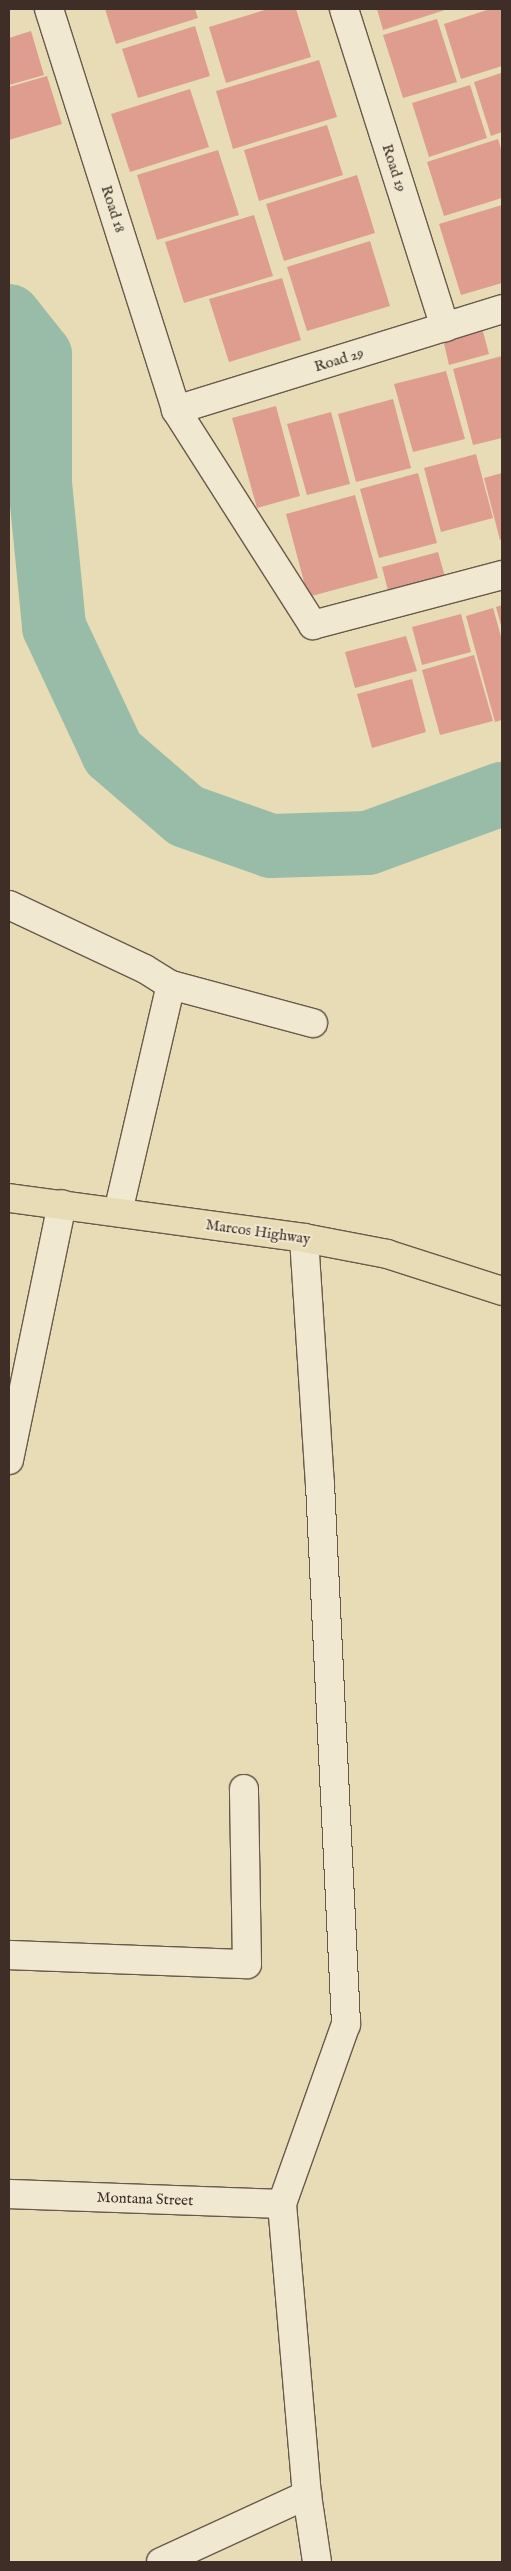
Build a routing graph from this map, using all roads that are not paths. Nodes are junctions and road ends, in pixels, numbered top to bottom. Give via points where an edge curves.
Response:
1 (49, 9) edge
2 (344, 9) edge
3 (502, 309) edge
4 (445, 327) junction
5 (176, 410) junction
6 (502, 575) edge
7 (9, 905) edge
8 (171, 986) junction
9 (313, 1023) dead end
10 (9, 1198) edge
11 (62, 1204) junction
12 (118, 1212) junction
13 (304, 1238) junction
14 (502, 1291) edge
15 (9, 1460) edge
16 (244, 1789) dead end
17 (9, 1955) edge
18 (9, 2194) edge
19 (282, 2204) junction
20 (307, 2495) junction
21 (161, 2562) edge
22 (318, 2562) edge

1 - 5 street, Road 18
2 - 4 street, Road 19
3 - 4 street, Road 29
4 - 5 street, Road 29
5 - 6 street, Road 18 via 313,625
7 - 8 street via 145,969
8 - 9 street
8 - 12 street
10 - 11 main road, Marcos Highway
11 - 12 main road, Marcos Highway
11 - 15 street
12 - 13 main road, Marcos Highway
13 - 14 main road, Marcos Highway via 387,1254
13 - 19 street via 320,1484 346,2024
16 - 17 street via 247,1964
18 - 19 street, Montana Street
19 - 20 street
20 - 21 street
20 - 22 street

